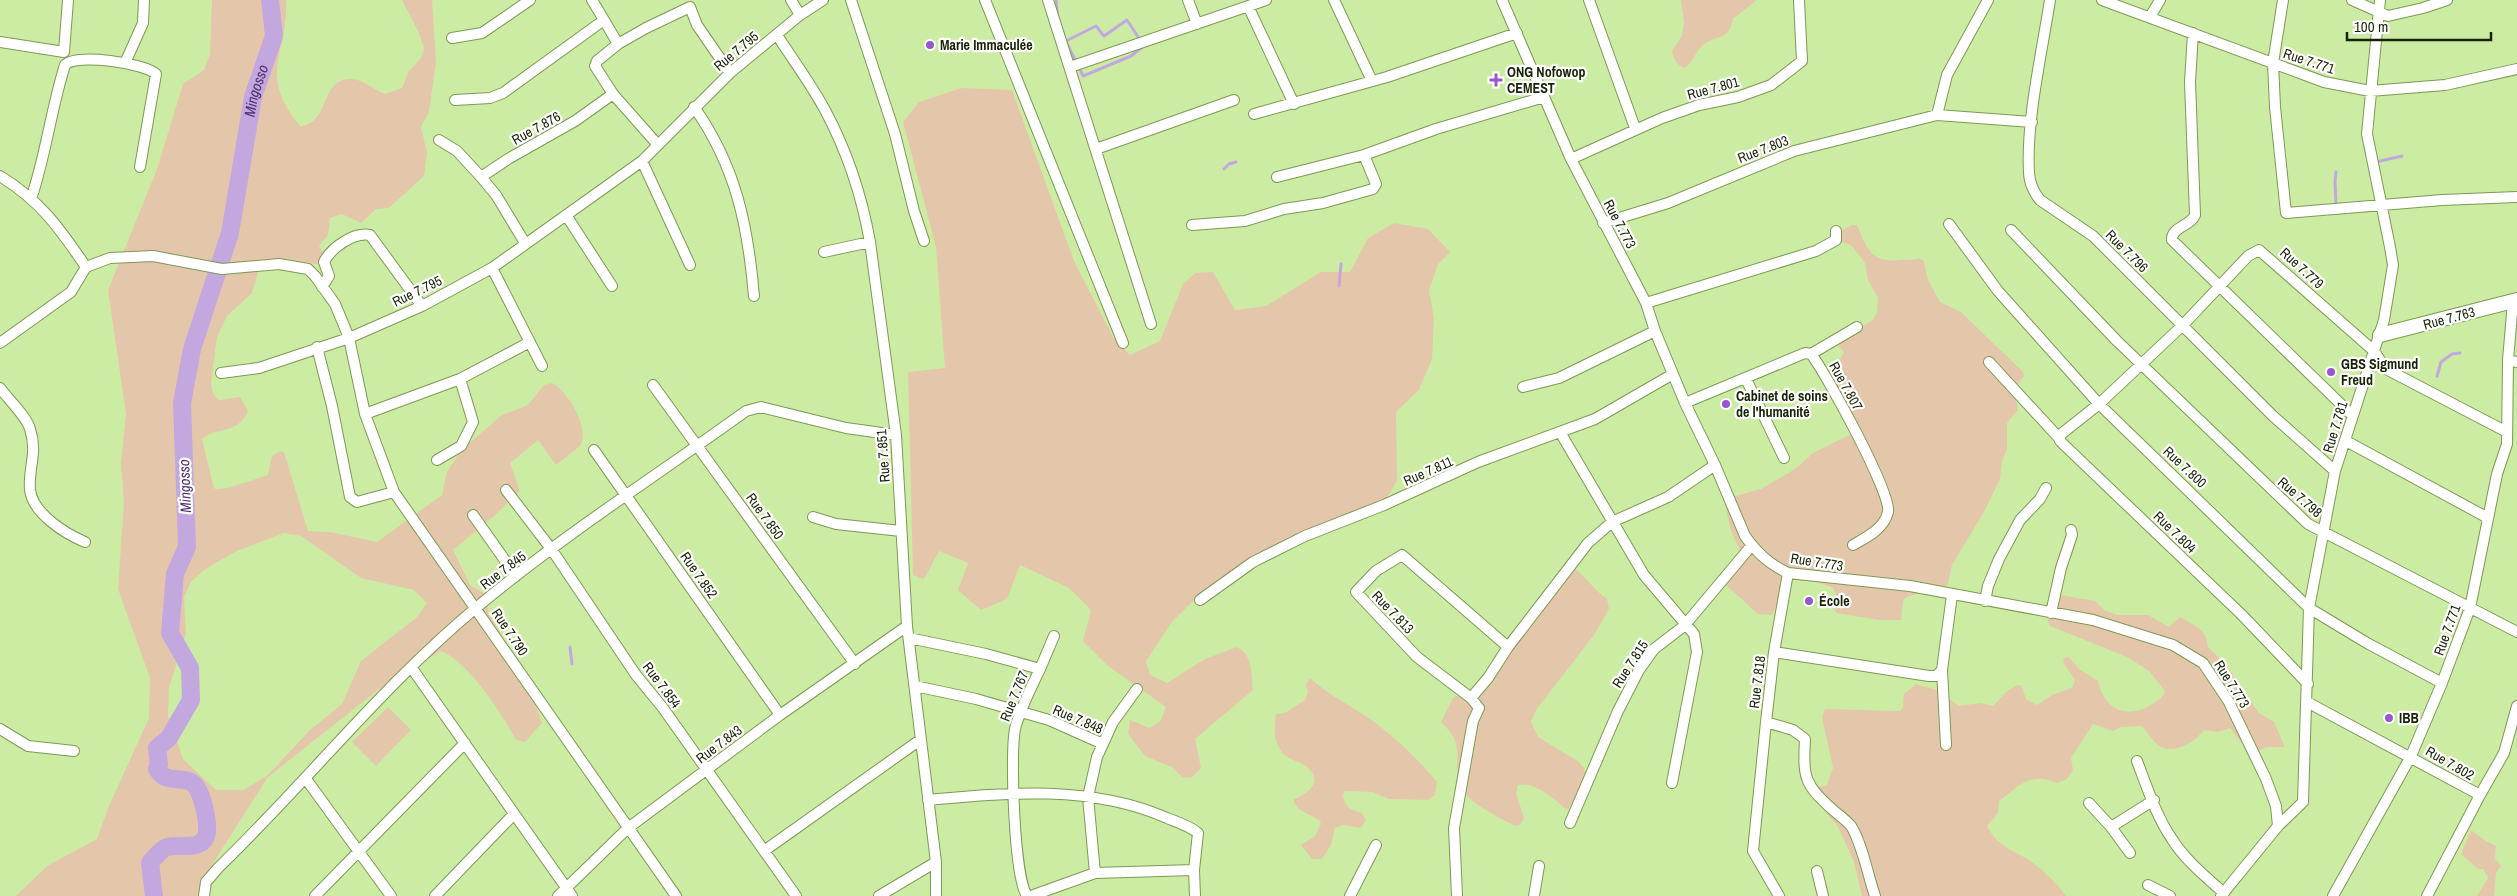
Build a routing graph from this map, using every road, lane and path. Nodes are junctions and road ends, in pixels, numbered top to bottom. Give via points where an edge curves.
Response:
1 (68, 0) edge
2 (144, 0) edge
3 (530, 0) edge
4 (592, 0) edge
5 (791, 0) edge
6 (823, 0) edge
7 (851, 0) edge
8 (985, 0) edge
9 (1048, 0) edge
10 (1188, 0) edge
11 (1266, 0) edge
12 (1334, 0) edge
13 (1502, 0) edge
14 (1589, 0) edge
15 (1799, 0) edge
16 (1988, 0) edge
17 (2050, 0) edge
18 (2102, 0) edge
19 (2160, 0) edge
20 (2283, 0) edge
21 (2352, 0) edge
22 (2447, 0) edge
23 (690, 4) edge
24 (2380, 5) edge
25 (1248, 6) junction
26 (800, 15) junction
27 (2150, 17) junction
28 (604, 20) junction
29 (1197, 24) junction
30 (1517, 33) junction
31 (2193, 33) junction
32 (777, 35) junction
33 (452, 38) dead end
34 (0, 42) edge
35 (618, 44) junction
36 (125, 63) junction
37 (2273, 63) junction
38 (1070, 66) junction
39 (2517, 70) edge
40 (730, 73) junction
41 (1372, 81) junction
42 (2370, 91) junction
43 (613, 94) junction
44 (1544, 97) junction
45 (455, 100) dead end
46 (1234, 100) dead end
47 (1294, 104) junction
48 (694, 107) junction
49 (1254, 114) dead end
50 (1937, 116) junction
51 (2032, 122) junction
52 (1635, 128) junction
53 (439, 140) dead end
54 (658, 145) junction
55 (1096, 149) junction
56 (1364, 155) junction
57 (1571, 158) junction
58 (642, 161) junction
59 (140, 167) dead end
60 (0, 176) edge
61 (481, 177) junction
62 (1277, 177) dead end
63 (2517, 197) edge
64 (31, 198) junction
65 (2380, 206) junction
66 (566, 215) junction
67 (1603, 223) junction
68 (1949, 224) dead end
69 (1192, 225) dead end
70 (2011, 230) dead end
71 (1836, 231) dead end
72 (924, 241) dead end
73 (870, 242) junction
74 (526, 243) junction
75 (824, 252) dead end
76 (690, 265) dead end
77 (86, 267) junction
78 (492, 268) junction
79 (612, 286) dead end
80 (322, 287) junction
81 (2219, 287) junction
82 (754, 296) dead end
83 (2515, 301) edge
84 (1646, 303) junction
85 (422, 306) junction
86 (1151, 324) dead end
87 (2183, 325) junction
88 (1857, 327) dead end
89 (1655, 331) junction
90 (2380, 335) junction
91 (349, 338) junction
92 (530, 342) junction
93 (0, 343) edge
94 (1123, 343) dead end
95 (317, 347) junction
96 (2374, 351) junction
97 (1811, 354) junction
98 (2512, 361) edge
99 (1988, 362) dead end
100 (2142, 365) junction
101 (542, 366) dead end
102 (221, 373) dead end
103 (1673, 374) junction
104 (460, 379) junction
105 (1746, 379) junction
106 (653, 385) dead end
107 (1523, 387) dead end
108 (0, 388) edge
109 (1685, 403) junction
110 (2099, 404) junction
111 (365, 414) junction
112 (2352, 415) junction
113 (1560, 432) junction
114 (2507, 432) junction
115 (896, 435) junction
116 (2059, 438) junction
117 (2346, 441) junction
118 (697, 446) junction
119 (2512, 446) edge
120 (594, 450) dead end
121 (1784, 458) dead end
122 (437, 460) dead end
123 (1715, 465) junction
124 (2335, 471) junction
125 (2046, 488) dead end
126 (506, 490) dead end
127 (394, 492) junction
128 (627, 496) junction
129 (473, 515) dead end
130 (813, 517) dead end
131 (2488, 518) junction
132 (1612, 522) junction
133 (2071, 530) dead end
134 (901, 531) junction
135 (2324, 534) junction
136 (85, 542) dead end
137 (1752, 546) junction
138 (1853, 546) dead end
139 (552, 550) junction
140 (1788, 573) junction
141 (516, 576) junction
142 (1952, 595) junction
143 (1200, 600) dead end
144 (1985, 601) junction
145 (476, 608) junction
146 (2309, 608) junction
147 (2470, 608) junction
148 (2051, 613) junction
149 (907, 626) junction
150 (1684, 626) junction
151 (2517, 632) edge
152 (1054, 636) dead end
153 (909, 638) junction
154 (1508, 646) junction
155 (1774, 652) junction
156 (855, 664) junction
157 (411, 667) junction
158 (1040, 669) junction
159 (1942, 670) junction
160 (2442, 683) junction
161 (2308, 684) junction
162 (915, 686) junction
163 (1137, 689) dead end
164 (1470, 698) junction
165 (2307, 702) junction
166 (2517, 706) edge
167 (1021, 712) junction
168 (780, 715) junction
169 (1766, 722) junction
170 (0, 730) edge
171 (920, 740) junction
172 (465, 743) junction
173 (1103, 744) junction
174 (1946, 746) dead end
175 (74, 751) dead end
176 (2411, 756) junction
177 (2137, 761) dead end
178 (707, 771) junction
179 (306, 779) junction
180 (1672, 784) dead end
181 (1013, 792) junction
182 (2480, 795) junction
183 (1088, 797) junction
184 (928, 800) junction
185 (2154, 800) junction
186 (2089, 803) dead end
187 (513, 814) junction
188 (1570, 823) dead end
189 (2278, 826) junction
190 (2111, 827) junction
191 (628, 828) junction
192 (1376, 845) dead end
193 (358, 851) junction
194 (764, 851) junction
195 (2130, 853) dead end
196 (936, 862) junction
197 (1539, 866) dead end
198 (1194, 870) junction
199 (1817, 871) dead end
200 (1095, 873) junction
201 (2148, 885) dead end
202 (569, 892) edge
203 (2222, 894) edge
204 (204, 896) edge
205 (315, 896) edge
206 (391, 896) edge
207 (436, 896) edge
208 (558, 896) edge
209 (676, 896) edge
210 (796, 896) edge
211 (879, 896) edge
212 (936, 896) edge
213 (1026, 896) edge
214 (1031, 896) edge
215 (1194, 896) edge
216 (1350, 896) edge
217 (1457, 896) edge
218 (1534, 896) edge
219 (1779, 896) edge
220 (1822, 896) edge
221 (1875, 896) edge
222 (2170, 896) edge
223 (2332, 896) edge
224 (2427, 896) edge

1 - 34 street via 64,52
2 - 36 street via 143,23
3 - 33 street via 482,33
4 - 28 street
5 - 26 street
6 - 26 street, Rue 7.795
7 - 72 street via 895,134
8 - 94 street
9 - 38 street
10 - 29 street
11 - 25 street
12 - 41 street
13 - 30 street, Rue 7.773
14 - 52 street
15 - 52 street, Rue 7.801 via 1802,61 1796,67 1771,85 1738,97 1699,105
16 - 50 street via 1947,75
17 - 51 street, Rue 7.796
18 - 27 street, Rue 7.771
19 - 27 street
20 - 37 street
21 - 24 street
22 - 24 street via 2388,16
23 - 35 street
23 - 40 street via 697,25
24 - 42 street, Rue 7.781
25 - 29 street
25 - 47 street
26 - 32 street, Rue 7.795
27 - 31 street, Rue 7.771
28 - 35 street
28 - 45 street via 503,93 490,98
29 - 38 street
30 - 41 street
30 - 44 street, Rue 7.773
31 - 37 street, Rue 7.771
31 - 81 street via 2190,82 2195,215 2192,221 2174,232 2172,240
32 - 40 street, Rue 7.795
32 - 73 street, Rue 7.851 via 834,128 854,180
35 - 43 street via 595,66
36 - 59 street via 156,74
36 - 64 street via 75,59 66,65 55,98 40,174
37 - 42 street, Rue 7.771 via 2324,82
37 - 65 street via 2274,107 2286,213
38 - 55 street
39 - 42 street, Rue 7.771 via 2445,85
40 - 48 street, Rue 7.795
41 - 47 street
42 - 65 street, Rue 7.781 via 2367,134
43 - 54 street
43 - 61 street, Rue 7.876 via 575,121
44 - 56 street via 1436,129
44 - 57 street, Rue 7.773
46 - 55 street
47 - 49 street
48 - 54 street, Rue 7.795
48 - 82 street via 736,187 750,247
50 - 51 street, Rue 7.803
50 - 67 street, Rue 7.803 via 1794,151 1668,203
51 - 87 street, Rue 7.796 via 2028,174 2037,196 2093,236
52 - 57 street, Rue 7.801
53 - 61 street via 457,151
54 - 58 street, Rue 7.795
55 - 86 street
56 - 62 street
56 - 69 street via 1376,184 1372,189 1245,221
57 - 67 street, Rue 7.773
58 - 66 street, Rue 7.795
58 - 76 street
60 - 64 street
61 - 74 street
63 - 65 street
64 - 77 street via 58,225
65 - 90 street, Rue 7.781 via 2393,265
66 - 74 street, Rue 7.795
66 - 79 street
67 - 84 street, Rue 7.773
68 - 110 street, Rue 7.800 via 1998,291
70 - 100 street, Rue 7.798
71 - 84 street via 1836,240 1816,251
73 - 75 street
73 - 115 street, Rue 7.851
74 - 78 street, Rue 7.795
77 - 80 street via 120,256 153,256 222,269 279,264 308,269
77 - 93 street via 71,292
78 - 85 street, Rue 7.795
78 - 92 street
80 - 85 street via 329,276 324,262 332,250 365,234 370,235
80 - 91 street via 335,304
81 - 87 street, Rue 7.779
81 - 96 street, Rue 7.779 via 2248,256 2260,250
81 - 112 street
83 - 90 street, Rue 7.763
83 - 98 street, Rue 7.771
84 - 89 street, Rue 7.773
85 - 91 street, Rue 7.795
87 - 100 street, Rue 7.779
87 - 124 street, Rue 7.796 via 2273,416
88 - 97 street
89 - 103 street, Rue 7.773
89 - 107 street via 1559,378
90 - 96 street, Rue 7.781
91 - 95 street, Rue 7.795
91 - 111 street, Rue 7.790
92 - 101 street
92 - 104 street
95 - 102 street, Rue 7.795 via 259,368
95 - 127 street via 350,497 357,502
96 - 112 street, Rue 7.781
96 - 114 street, Rue 7.779 via 2386,369
97 - 105 street, Rue 7.807 via 1805,353
97 - 138 street, Rue 7.807 via 1866,452 1888,499 1883,524
98 - 114 street, Rue 7.771
99 - 116 street, Rue 7.804
100 - 110 street, Rue 7.779
100 - 135 street, Rue 7.798 via 2286,506
103 - 109 street, Rue 7.773
103 - 113 street, Rue 7.811 via 1601,415
104 - 111 street
104 - 122 street via 473,422 462,446
105 - 109 street, Rue 7.807
105 - 121 street
106 - 118 street, Rue 7.850
108 - 136 street via 30,426 34,456 30,491 37,507 51,521
109 - 123 street, Rue 7.773
110 - 116 street
110 - 146 street, Rue 7.800
111 - 127 street, Rue 7.790
112 - 117 street, Rue 7.781
113 - 132 street
113 - 143 street, Rue 7.811 via 1478,462 1384,505 1305,536 1253,562
114 - 119 street, Rue 7.771
115 - 118 street, Rue 7.845 via 846,428 761,407 746,411
115 - 134 street, Rue 7.851
116 - 161 street, Rue 7.804 via 2242,615
117 - 124 street, Rue 7.781
117 - 131 street
118 - 128 street, Rue 7.845
118 - 156 street, Rue 7.850
119 - 131 street, Rue 7.771 via 2497,474
120 - 128 street, Rue 7.852
123 - 132 street via 1668,497
123 - 137 street, Rue 7.773 via 1744,536
124 - 135 street, Rue 7.781
125 - 144 street via 2020,520 1999,559
126 - 139 street, Rue 7.854
127 - 145 street, Rue 7.790
128 - 139 street, Rue 7.845
128 - 168 street, Rue 7.852
129 - 141 street
130 - 134 street via 836,524
131 - 147 street, Rue 7.771
132 - 150 street via 1644,575
132 - 154 street via 1588,543
133 - 148 street
134 - 149 street, Rue 7.851
135 - 146 street, Rue 7.781
135 - 147 street, Rue 7.798
137 - 140 street, Rue 7.773 via 1770,564
137 - 150 street, Rue 7.815
139 - 141 street, Rue 7.845
139 - 178 street, Rue 7.854
140 - 142 street, Rue 7.773 via 1910,586
140 - 155 street, Rue 7.818
141 - 145 street, Rue 7.845
142 - 144 street, Rue 7.773
142 - 159 street
144 - 148 street, Rue 7.773
145 - 157 street, Rue 7.845
145 - 191 street, Rue 7.790
146 - 160 street, Rue 7.800
146 - 161 street, Rue 7.781
147 - 151 street, Rue 7.798
147 - 160 street, Rue 7.771
148 - 189 street, Rue 7.773 via 2093,620 2150,636 2203,663 2229,702 2266,779 2276,806
149 - 153 street, Rue 7.851
149 - 156 street, Rue 7.843
150 - 180 street via 1694,634 1697,652
150 - 188 street, Rue 7.815 via 1654,649 1639,670
152 - 158 street
153 - 158 street, Rue 7.767
153 - 162 street, Rue 7.851
154 - 164 street via 1488,678
154 - 164 street, Rue 7.813 via 1402,555 1376,571 1356,592 1417,657
155 - 159 street via 1929,676 1936,676
155 - 169 street, Rue 7.818
156 - 168 street, Rue 7.843
157 - 172 street
157 - 179 street, Rue 7.845
158 - 167 street, Rue 7.767
159 - 174 street
160 - 176 street, Rue 7.771
161 - 165 street, Rue 7.781
162 - 167 street, Rue 7.848
162 - 171 street, Rue 7.851
163 - 173 street via 1113,722
164 - 217 street via 1479,708 1473,721 1454,828
165 - 176 street, Rue 7.802
165 - 189 street, Rue 7.781 via 2304,802
166 - 182 street via 2504,753
167 - 173 street, Rue 7.848 via 1049,720
167 - 181 street, Rue 7.767 via 1012,756
168 - 178 street, Rue 7.843
169 - 219 street via 1753,851
169 - 221 street, Rue 7.818 via 1793,730 1805,740 1806,779 1815,794 1850,825
170 - 175 street via 28,746
171 - 184 street, Rue 7.851
171 - 194 street
172 - 187 street
172 - 193 street
173 - 183 street, Rue 7.848
176 - 182 street, Rue 7.802
176 - 223 street, Rue 7.771
177 - 185 street
178 - 191 street, Rue 7.843
178 - 194 street, Rue 7.854
179 - 193 street
179 - 204 street, Rue 7.845 via 219,867 206,882
181 - 183 street
181 - 184 street
181 - 213 street, Rue 7.767 via 1020,873
182 - 224 street, Rue 7.802
183 - 198 street via 1147,809 1196,831
183 - 200 street, Rue 7.848
184 - 196 street, Rue 7.851
185 - 190 street
185 - 203 street via 2173,841
186 - 190 street
187 - 202 street
187 - 207 street
189 - 203 street
190 - 195 street
191 - 202 street, Rue 7.843
191 - 209 street, Rue 7.790
192 - 216 street
193 - 205 street
193 - 206 street
194 - 210 street, Rue 7.854
196 - 211 street
196 - 212 street, Rue 7.851
197 - 218 street
198 - 200 street
198 - 215 street
199 - 220 street
200 - 214 street
201 - 222 street
202 - 208 street, Rue 7.843

